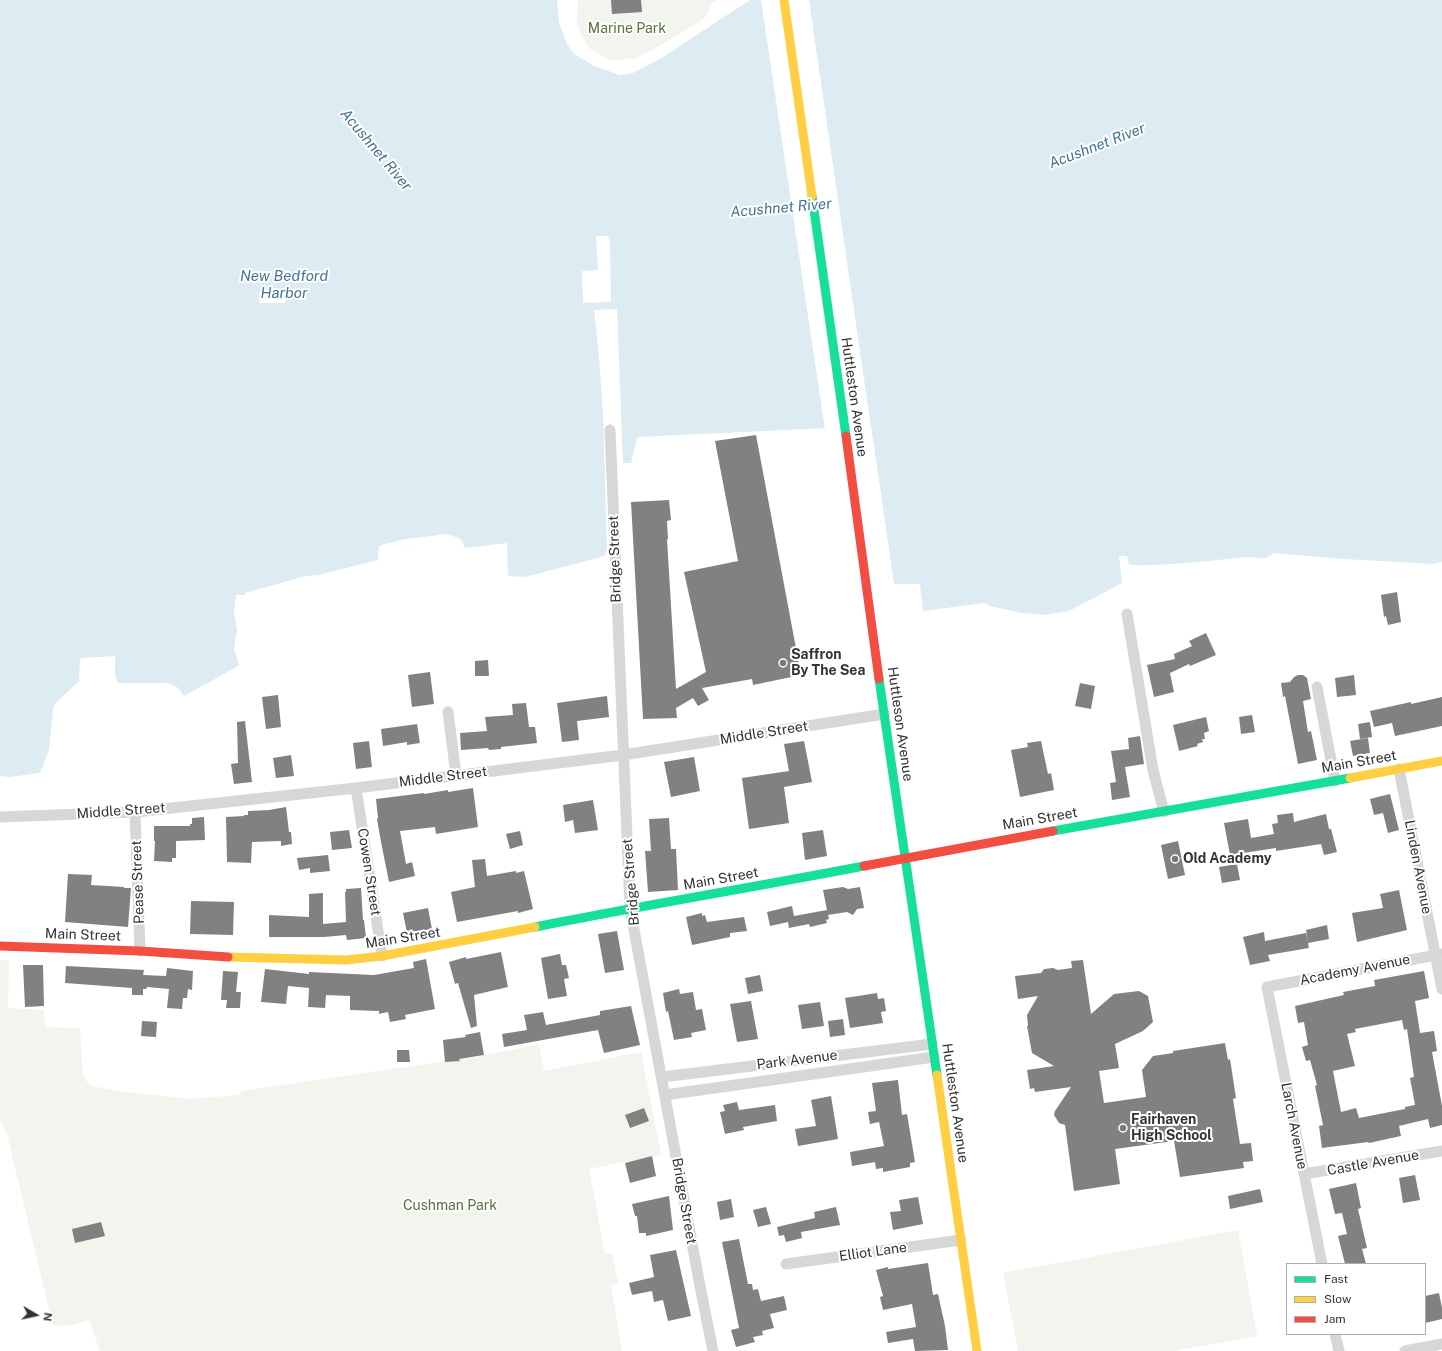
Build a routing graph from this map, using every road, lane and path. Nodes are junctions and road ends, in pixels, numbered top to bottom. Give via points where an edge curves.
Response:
1 (784, 0) edge
2 (610, 430) dead end
3 (868, 592) joint
4 (1127, 614) dead end
5 (1317, 687) dead end
6 (448, 712) dead end
7 (884, 714) junction
8 (623, 754) junction
9 (1442, 761) edge
10 (1399, 769) junction
11 (456, 775) junction
12 (1335, 781) junction
13 (356, 788) junction
14 (136, 812) junction
15 (1164, 812) junction
16 (0, 817) edge
17 (905, 859) junction
18 (630, 908) junction
19 (0, 946) edge
20 (140, 951) junction
21 (1439, 954) edge
22 (382, 956) junction
23 (1267, 987) joint
24 (1442, 989) edge
25 (932, 1044) junction
26 (934, 1057) junction
27 (662, 1077) junction
28 (665, 1095) junction
29 (1442, 1151) edge
30 (1304, 1174) junction
31 (961, 1240) junction
32 (1322, 1263) edge
33 (786, 1264) dead end
34 (1335, 1335) edge
35 (1442, 1344) edge
36 (713, 1351) edge
37 (977, 1351) edge
38 (1339, 1351) edge
39 (1405, 1351) edge

1 - 3 main road, Huttleston Avenue
2 - 8 street, Bridge Street
3 - 7 main road, Huttleson Avenue
4 - 15 street via 1151,754
5 - 12 street
6 - 11 street
7 - 8 street, Middle Street
7 - 17 main road, Huttleson Avenue
8 - 11 street, Middle Street
8 - 18 street, Bridge Street
9 - 10 main road, Main Street
10 - 12 main road, Main Street
10 - 21 street, Linden Avenue
11 - 13 street, Middle Street
12 - 15 main road, Main Street
13 - 14 street, Middle Street
13 - 22 street, Cowen Street
14 - 16 street, Middle Street
14 - 20 street, Pease Street
15 - 17 main road, Main Street
17 - 18 main road, Main Street
17 - 25 main road, Huttleston Avenue
18 - 22 main road, Main Street
18 - 27 street, Bridge Street
19 - 20 main road, Main Street
20 - 22 main road, Main Street via 229,957 346,960
21 - 23 street, Academy Avenue
21 - 24 street, Linden Avenue
23 - 30 street, Larch Avenue
25 - 26 main road, Huttleston Avenue
25 - 27 street, Park Avenue
26 - 28 street
26 - 31 main road, Huttleston Avenue
27 - 28 street, Bridge Street
28 - 36 street, Bridge Street
29 - 30 street, Castle Avenue
30 - 32 street, Larch Avenue
31 - 33 street, Elliot Lane
31 - 37 main road, Huttleston Avenue
34 - 38 street
35 - 39 street

